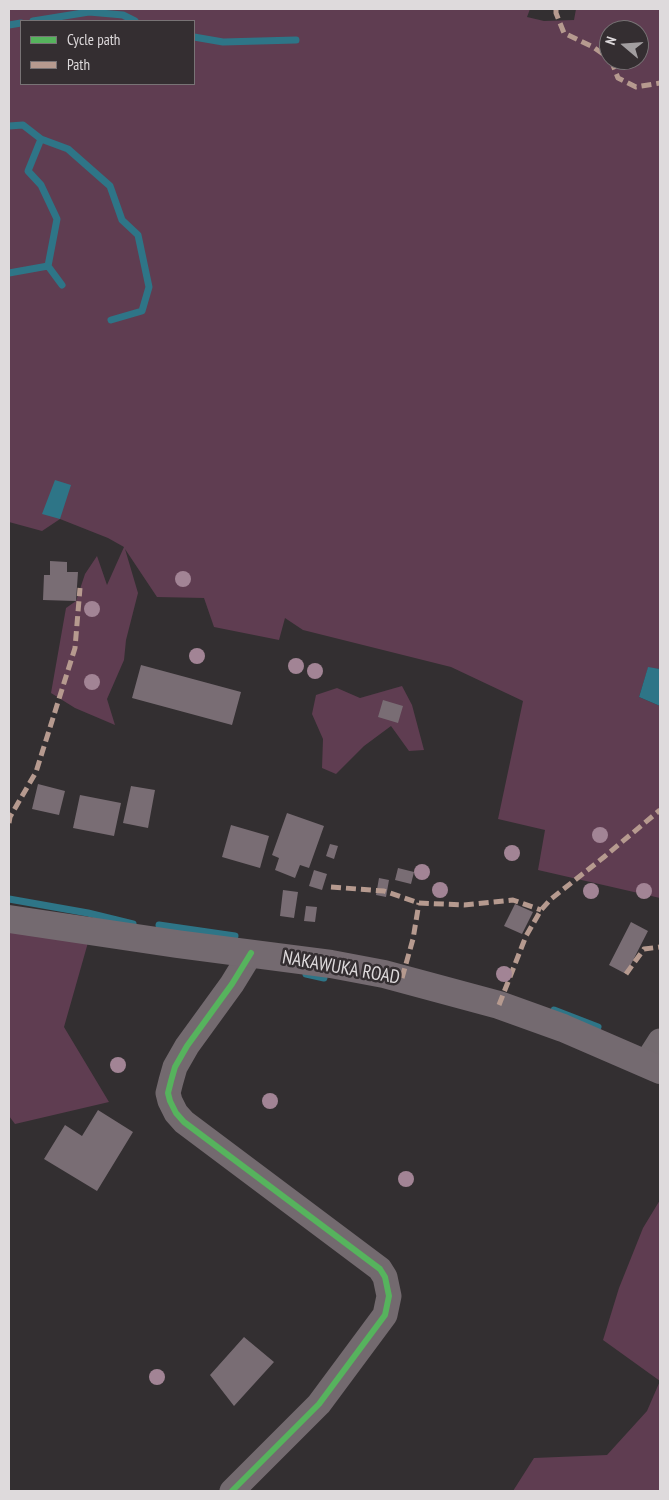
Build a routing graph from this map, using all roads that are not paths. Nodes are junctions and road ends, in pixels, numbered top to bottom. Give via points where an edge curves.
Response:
1 (9, 918) edge
2 (250, 953) junction
3 (655, 1058) edge
4 (232, 1491) edge

1 - 2 main road, NAKAWUKA ROAD
2 - 3 main road, NAKAWUKA ROAD via 332,964 420,983 499,1005
2 - 4 street via 175,1068 168,1093 170,1101 184,1122 380,1269 385,1276 389,1296 385,1315 319,1404

